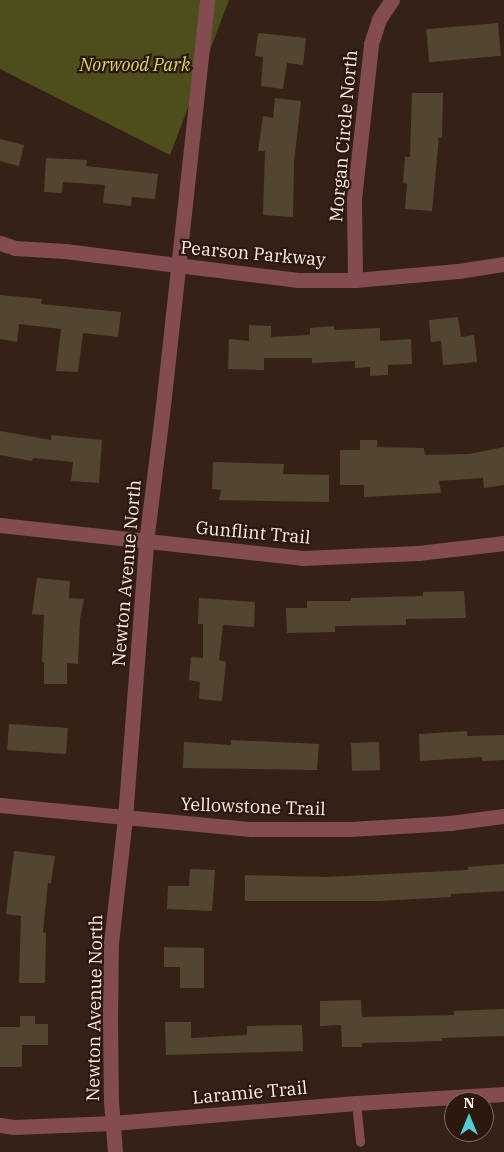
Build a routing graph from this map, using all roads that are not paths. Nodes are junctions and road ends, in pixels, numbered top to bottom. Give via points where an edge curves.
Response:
1 (207, 0) edge
2 (392, 0) edge
3 (0, 243) edge
4 (504, 264) edge
5 (179, 266) junction
6 (355, 280) junction
7 (0, 525) edge
8 (146, 542) junction
9 (504, 543) edge
10 (0, 805) edge
11 (504, 816) edge
12 (125, 818) junction
13 (504, 1094) edge
14 (356, 1103) junction
15 (113, 1123) junction
16 (0, 1126) edge
17 (360, 1142) dead end
18 (116, 1152) edge

1 - 5 street, Newton Avenue North
2 - 6 street, Morgan Circle North via 379,20 371,44 354,199
3 - 5 street, Pearson Parkway via 15,248
4 - 6 street, Pearson Parkway
5 - 6 street, Pearson Parkway via 298,280
5 - 8 street, Newton Avenue North
7 - 8 street, Gunflint Trail
8 - 9 street, Gunflint Trail via 302,558 418,553
8 - 12 street, Newton Avenue North
10 - 12 street, Yellowstone Trail
11 - 12 street, Yellowstone Trail via 350,829 251,829
12 - 15 street, Newton Avenue North via 111,943
13 - 14 street, Laramie Trail
14 - 15 street, Laramie Trail
14 - 17 lane
15 - 16 street, Laramie Trail
15 - 18 street, Newton Avenue North

